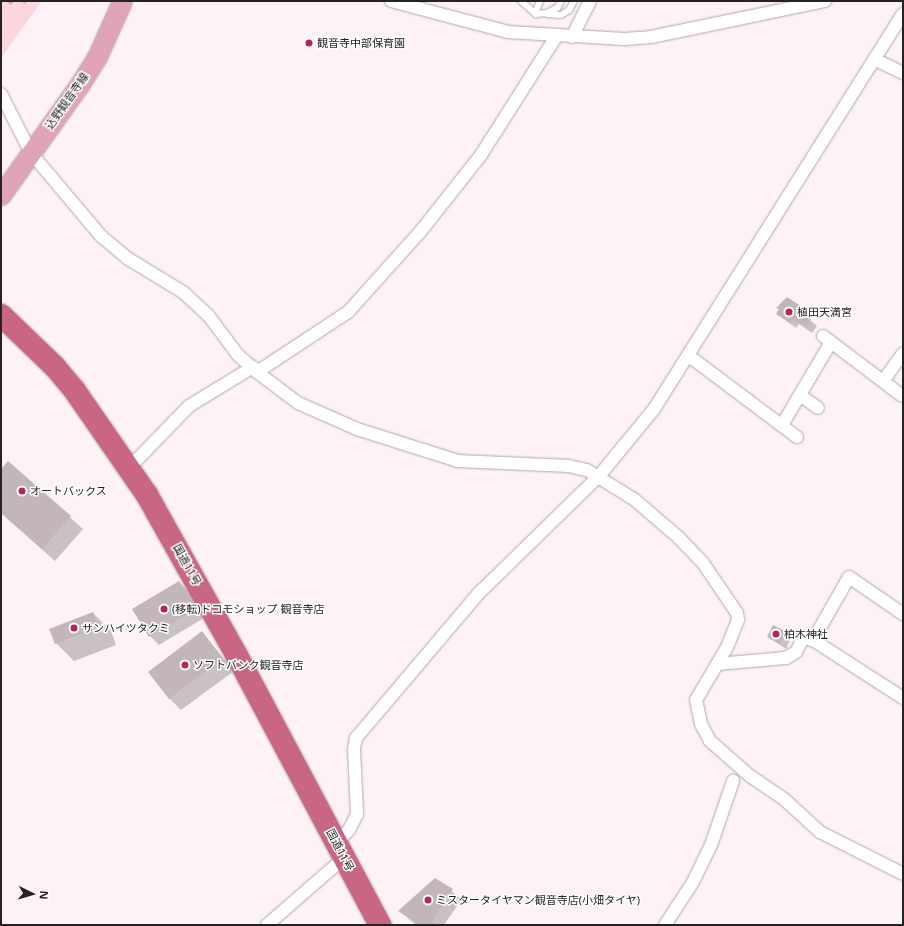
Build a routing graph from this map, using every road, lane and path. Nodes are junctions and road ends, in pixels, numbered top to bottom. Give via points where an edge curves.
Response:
1 (122, 1) edge
2 (391, 1) edge
3 (521, 1) edge
4 (540, 1) edge
5 (561, 1) edge
6 (574, 1) edge
7 (590, 1) edge
8 (825, 1) edge
9 (536, 13) junction
10 (903, 14) edge
11 (556, 37) junction
12 (572, 38) junction
13 (874, 59) junction
14 (903, 73) edge
15 (1, 94) edge
16 (31, 153) junction
17 (1, 195) edge
18 (1, 315) edge
19 (903, 353) edge
20 (689, 356) junction
21 (255, 370) junction
22 (883, 381) junction
23 (800, 395) junction
24 (901, 395) dead end
25 (818, 408) dead end
26 (782, 425) junction
27 (797, 438) dead end
28 (129, 468) junction
29 (599, 476) junction
30 (903, 614) edge
31 (813, 640) junction
32 (717, 664) junction
33 (903, 698) edge
34 (733, 781) dead end
35 (340, 850) junction
36 (903, 874) edge
37 (267, 925) edge
38 (380, 925) edge
39 (664, 925) edge

1 - 16 main road, 込野観音寺線 via 85,77
2 - 11 street via 508,32
3 - 9 lane
4 - 9 lane
5 - 9 lane via 557,8 547,13
6 - 9 lane via 569,10 561,15
7 - 12 street
8 - 12 street via 650,37
10 - 13 street
11 - 12 street
11 - 21 street via 481,155 420,232 348,312
13 - 14 street
13 - 20 street
15 - 16 street
16 - 17 main road, 込野観音寺線
16 - 21 street via 113,248 183,292 208,315 238,355
18 - 28 highway, 国道11号 via 75,391
19 - 22 street
20 - 26 street
20 - 29 street via 654,409
21 - 28 street via 189,406
21 - 29 street via 298,403 351,426 458,461 569,466
22 - 23 street via 827,339
22 - 24 street
23 - 25 street
23 - 26 street
26 - 27 street
28 - 35 highway, 国道11号 via 165,526 226,636
29 - 32 street via 635,500 678,537 703,563 734,605 738,620
29 - 35 street via 480,592 356,738 354,749 357,814
30 - 31 street via 849,577
31 - 32 street via 803,638 796,652 786,658
31 - 33 street
32 - 36 street via 696,700 701,724 710,741 750,776 784,799 820,832
34 - 39 street via 711,845 693,882
35 - 37 street
35 - 38 highway, 国道11号

